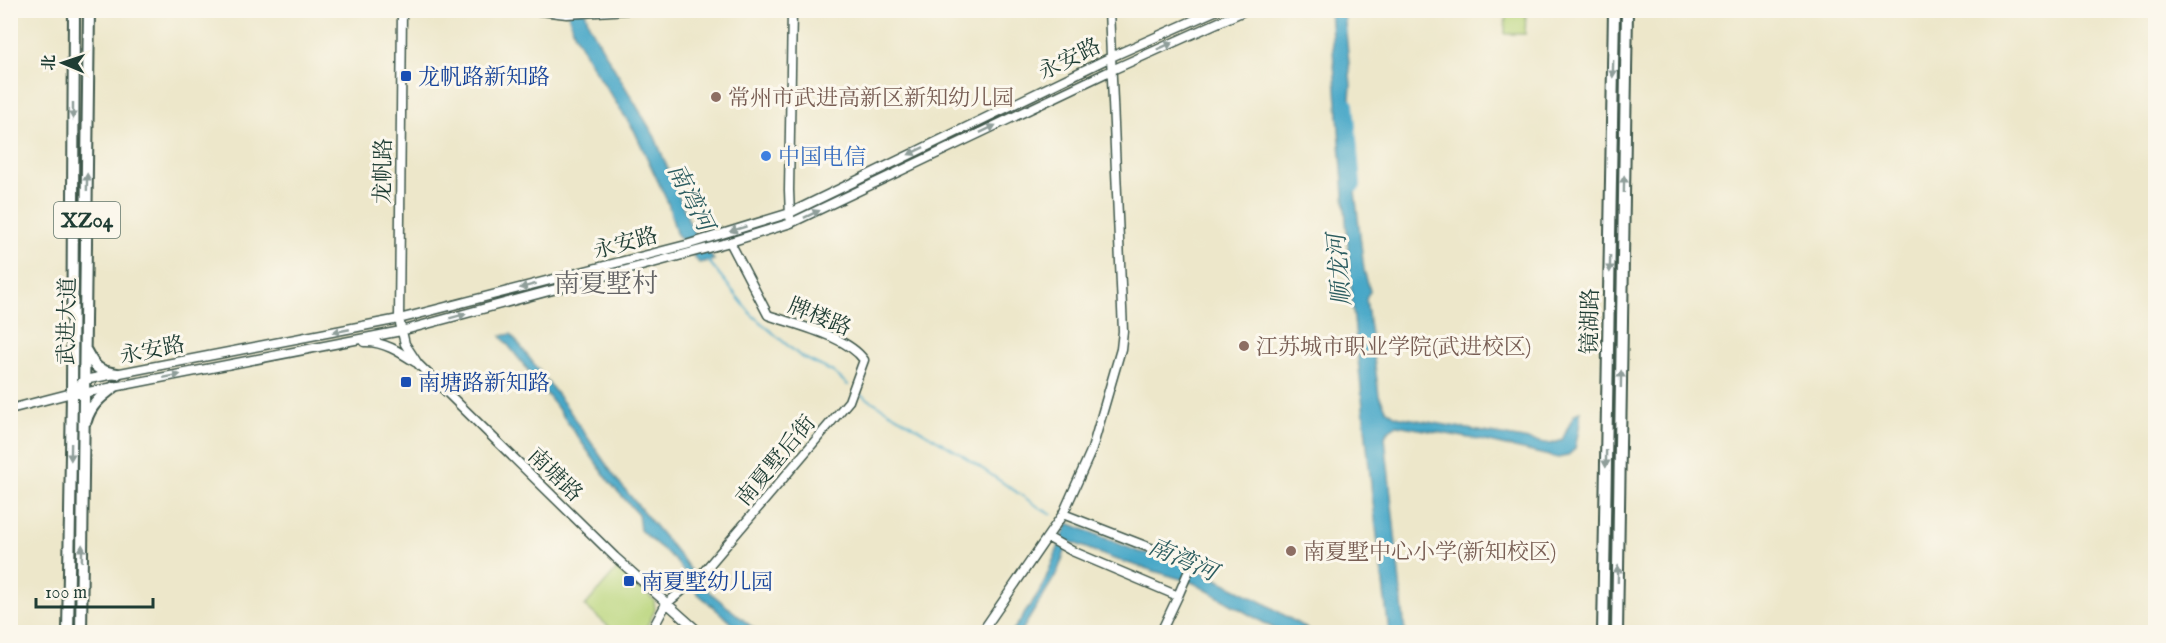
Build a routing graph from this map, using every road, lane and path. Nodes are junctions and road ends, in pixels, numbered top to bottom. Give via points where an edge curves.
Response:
1 (74, 10) edge
2 (89, 10) edge
3 (402, 10) edge
4 (532, 10) edge
5 (627, 10) edge
6 (792, 10) edge
7 (1109, 10) edge
8 (1217, 10) edge
9 (1246, 10) edge
10 (1614, 10) edge
11 (1627, 10) edge
12 (1111, 57) junction
13 (1112, 70) junction
14 (790, 213) junction
15 (790, 224) junction
16 (730, 243) junction
17 (689, 248) junction
18 (399, 320) junction
19 (401, 331) junction
20 (346, 343) junction
21 (85, 349) junction
22 (864, 360) joint
23 (418, 364) junction
24 (117, 374) junction
25 (84, 380) junction
26 (114, 387) junction
27 (72, 393) junction
28 (84, 394) junction
29 (10, 409) edge
30 (84, 430) junction
31 (1063, 514) junction
32 (1052, 540) junction
33 (1178, 596) junction
34 (666, 604) junction
35 (68, 633) edge
36 (81, 633) edge
37 (651, 633) edge
38 (699, 633) edge
39 (982, 633) edge
40 (1161, 633) edge
41 (1603, 633) edge
42 (1617, 633) edge

1 -> 27 main road, 武进大道 / XZ04
21 -> 2 main road, 武进大道 / XZ04
3 - 18 street, 龙帆路
4 - 5 street via 597,14
6 - 14 street
7 - 12 street
8 - 12 street, 永安路
13 -> 9 street, 永安路
10 -> 41 main road, 镜湖路
42 -> 11 main road, 镜湖路
12 - 13 street
12 -> 14 street, 永安路
15 -> 13 street, 永安路
13 - 31 street via 1123,331 1092,449
14 - 15 street
14 -> 17 street, 永安路 via 711,237
15 - 16 street, 永安路
16 - 17 street, 永安路
16 - 22 street, 牌楼路 via 768,315 839,341 857,350
17 -> 18 street, 永安路
19 -> 17 street, 永安路
18 - 19 street, 龙帆路
18 -> 24 street, 永安路
19 - 20 street, 永安路
19 - 23 street, 南塘路
20 - 23 street via 373,342
26 -> 20 street, 永安路
21 - 24 main road via 103,372
21 - 25 main road, 武进大道 / XZ04
22 - 34 street, 南夏墅后街 via 849,401 700,576
23 - 34 street, 南塘路
24 - 25 street, 永安路
25 - 27 street
25 - 28 main road, 武进大道 / XZ04
26 - 28 street, 永安路
26 - 30 main road via 100,396 88,413
27 - 28 street, 永安路
27 - 29 street
27 -> 35 main road, 武进大道 / XZ04
28 - 30 main road, 武进大道 / XZ04
36 -> 30 main road, 武进大道 / XZ04
31 - 32 street
31 - 33 street via 1153,549 1190,554 1193,561
32 - 33 street
32 - 39 street
33 - 40 street
34 - 37 street
34 - 38 street, 南塘路

